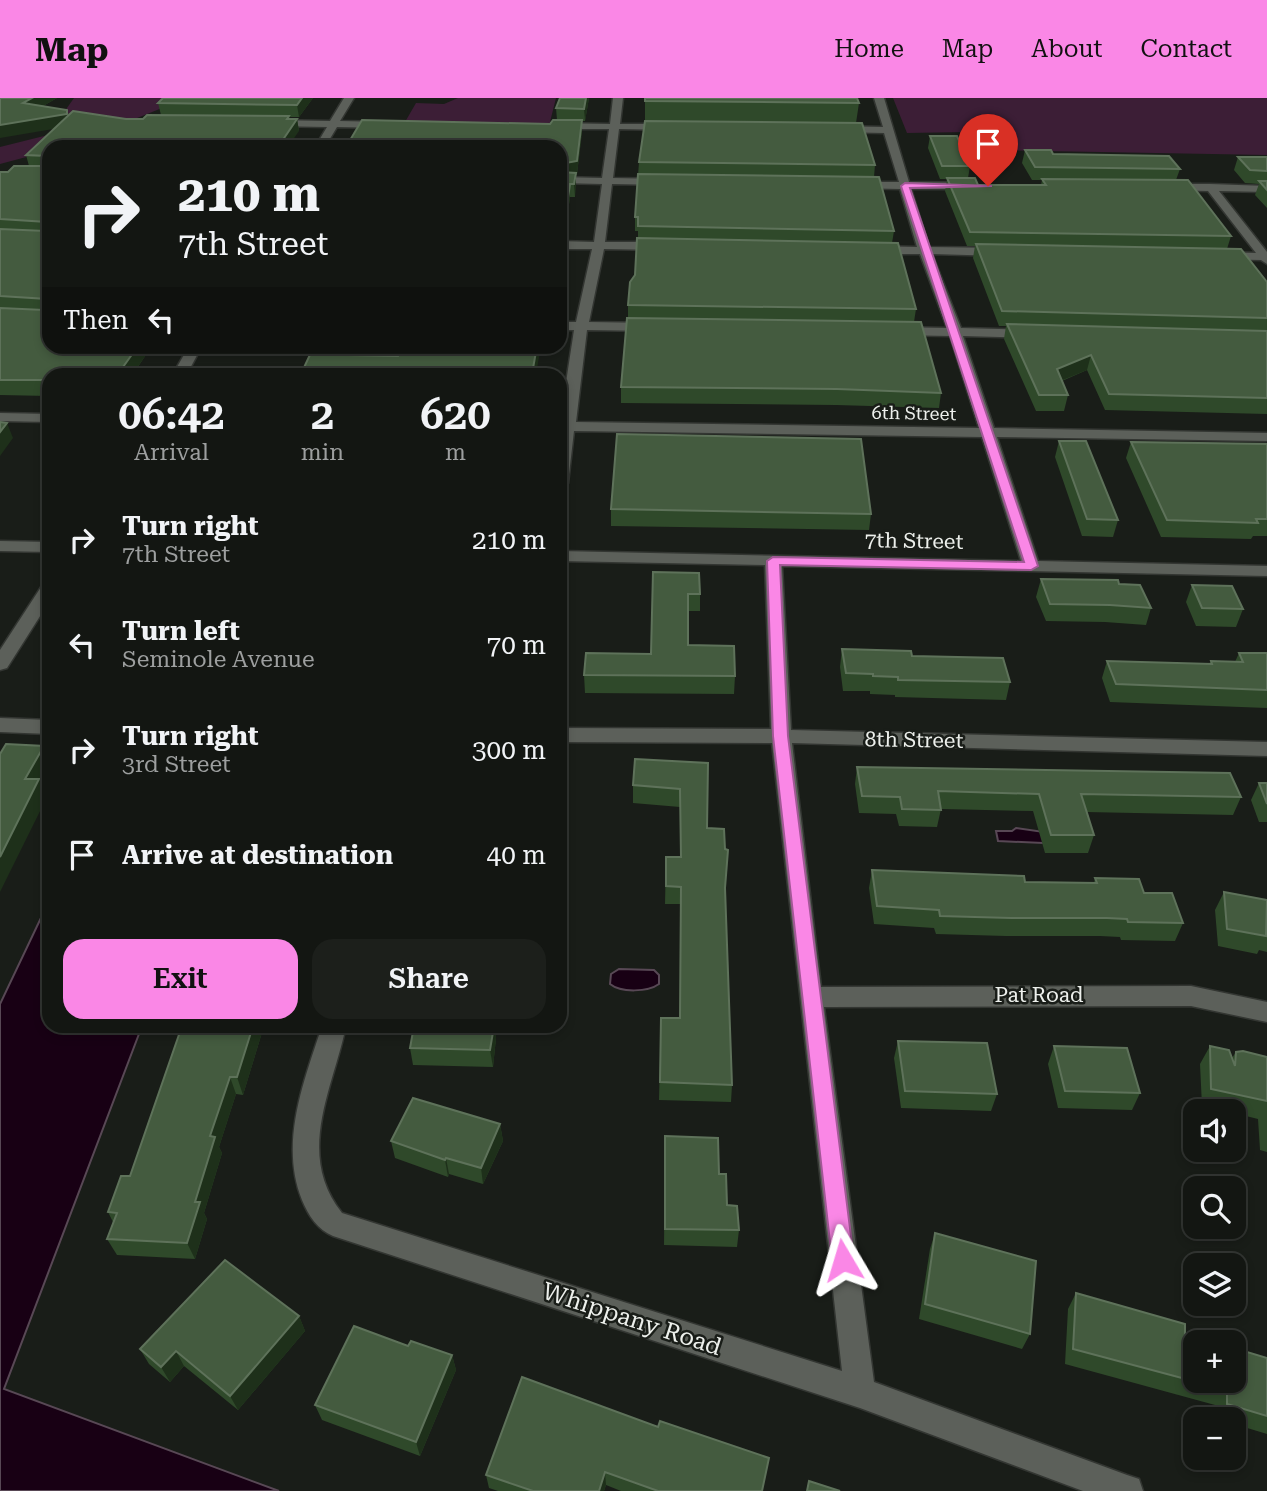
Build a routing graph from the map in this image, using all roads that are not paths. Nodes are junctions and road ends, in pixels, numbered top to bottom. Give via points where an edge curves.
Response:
1 (349, 98) edge
2 (618, 98) edge
3 (879, 98) edge
4 (265, 123) edge
5 (334, 124) junction
6 (400, 125) edge
7 (547, 126) edge
8 (614, 127) junction
9 (683, 128) edge
10 (821, 129) edge
11 (891, 130) junction
12 (324, 140) edge
13 (567, 180) edge
14 (606, 181) junction
15 (674, 182) edge
16 (837, 185) edge
17 (905, 186) junction
18 (988, 186) edge
19 (1154, 187) edge
20 (1210, 187) junction
21 (1267, 189) edge
22 (567, 245) edge
23 (599, 245) junction
24 (680, 247) edge
25 (856, 249) edge
26 (924, 250) junction
27 (1019, 252) edge
28 (1210, 256) edge
29 (1266, 258) edge
30 (567, 326) edge
31 (581, 327) junction
32 (664, 328) edge
33 (886, 330) edge
34 (955, 331) junction
35 (1050, 334) edge
36 (567, 409) edge
37 (0, 417) edge
38 (42, 418) edge
39 (567, 426) edge
40 (989, 434) junction
41 (1267, 437) edge
42 (0, 546) edge
43 (42, 547) edge
44 (567, 556) edge
45 (773, 561) junction
46 (1031, 566) junction
47 (1267, 570) edge
48 (42, 599) edge
49 (0, 664) edge
50 (0, 725) edge
51 (42, 726) edge
52 (567, 735) edge
53 (781, 736) junction
54 (1267, 748) edge
55 (810, 997) junction
56 (1267, 1012) edge
57 (332, 1033) edge
58 (860, 1392) junction
59 (1127, 1491) edge

1 - 5 street
2 - 8 street
3 - 11 street
4 - 5 street
5 - 6 street
5 - 12 street
7 - 8 street
8 - 9 street
8 - 14 street
10 - 11 street
11 - 17 street
13 - 14 street
14 - 15 street
14 - 23 street
16 - 17 street
17 - 18 street
17 - 26 street
19 - 20 street
20 - 21 street
20 - 29 street
22 - 23 street
23 - 24 street
23 - 31 street
25 - 26 street
26 - 27 street
26 - 34 street
28 - 29 street
30 - 31 street
31 - 32 street
31 - 36 street
33 - 34 street
34 - 35 street
34 - 40 street
37 - 38 street
39 - 40 street, 6th Street
40 - 41 street, 6th Street
40 - 46 street
42 - 43 street
44 - 45 street, 7th Street
45 - 46 street, 7th Street
45 - 53 street
46 - 47 street, 7th Street
48 - 49 street
50 - 51 street
52 - 53 street, 8th Street
53 - 54 street, 8th Street
53 - 55 street
55 - 56 street, Pat Road via 1191,996
55 - 58 street
57 - 58 street, Whippany Road via 304,1140 308,1178 318,1210 333,1223
58 - 59 street, Whippany Road

